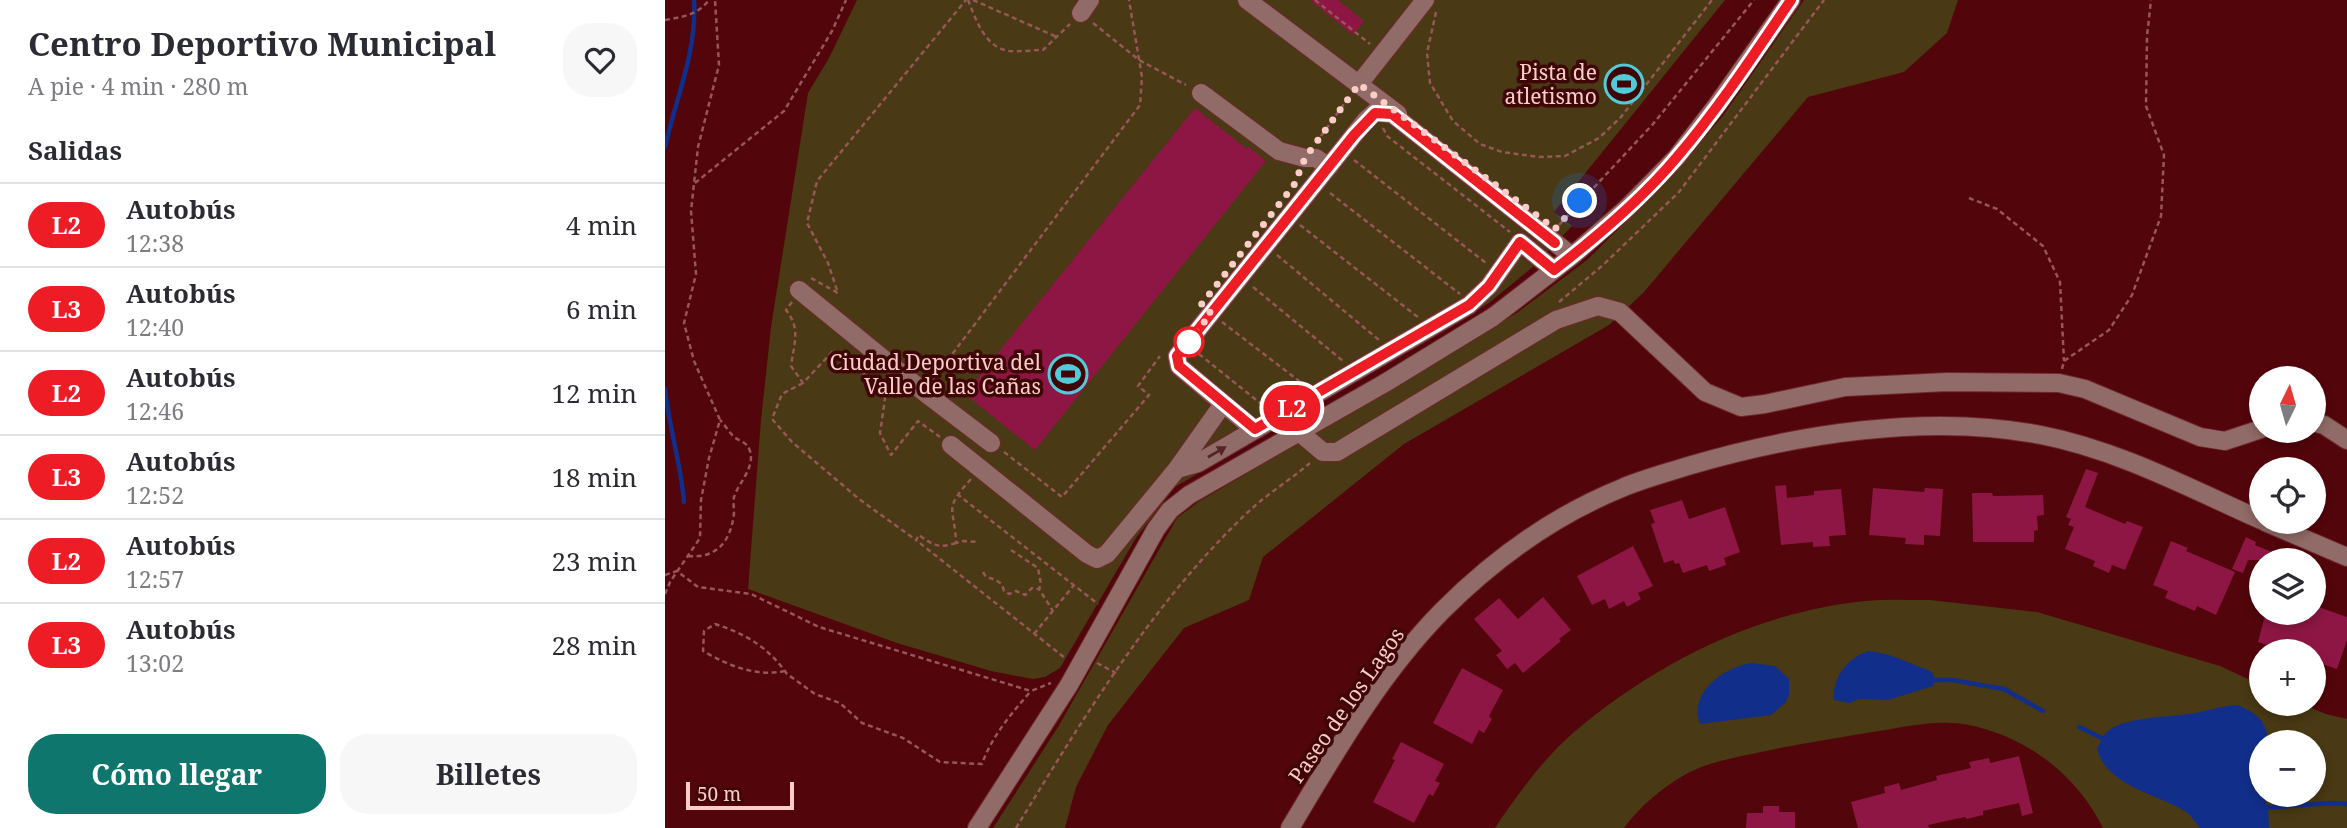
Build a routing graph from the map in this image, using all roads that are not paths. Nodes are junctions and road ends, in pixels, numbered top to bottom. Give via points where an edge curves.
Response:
1 (1247, 0) edge
2 (1791, 0) edge
3 (1431, 4) edge
4 (1359, 84) junction
5 (1201, 93) road end
6 (1329, 167) junction
7 (1532, 224) junction
8 (1516, 238) junction
9 (1577, 252) junction
10 (1554, 270) junction
11 (800, 290) road end
12 (1223, 404) junction
13 (2326, 426) edge
14 (1255, 429) junction
15 (1298, 431) junction
16 (2249, 433) edge
17 (2347, 440) edge
18 (991, 443) road end
19 (951, 445) road end
20 (1177, 469) junction
21 (2249, 515) edge
22 (2293, 534) edge
23 (2347, 557) edge
24 (977, 828) edge
25 (1290, 828) edge

1 - 4 street
2 - 9 street via 1677,158
3 - 4 street
4 - 9 street via 1555,229
5 - 6 street via 1279,151 1316,158
6 - 7 street via 1375,113 1392,114
6 - 12 street via 1177,356 1179,366
7 - 8 street
7 - 9 street
8 - 10 street
8 - 14 street via 1489,286 1469,305
9 - 10 street
10 - 15 street via 1493,317
11 - 18 street
12 - 14 street
12 - 20 street
13 - 17 street
20 -> 14 street via 1198,463
15 - 16 street via 1323,452 1337,452 1556,320 1598,306 1620,312 1705,392 1741,407 1845,387 2059,383 2085,389 2200,437 2225,441
15 - 24 street via 1170,510 1082,662
19 - 20 street via 1097,559 1107,554
21 - 25 street, Paseo de los Lagos via 2126,460 2041,435 1998,429 1899,428 1828,435 1739,451 1662,474 1622,488 1540,532 1465,588 1383,683
22 - 23 street, Paseo de los Lagos

